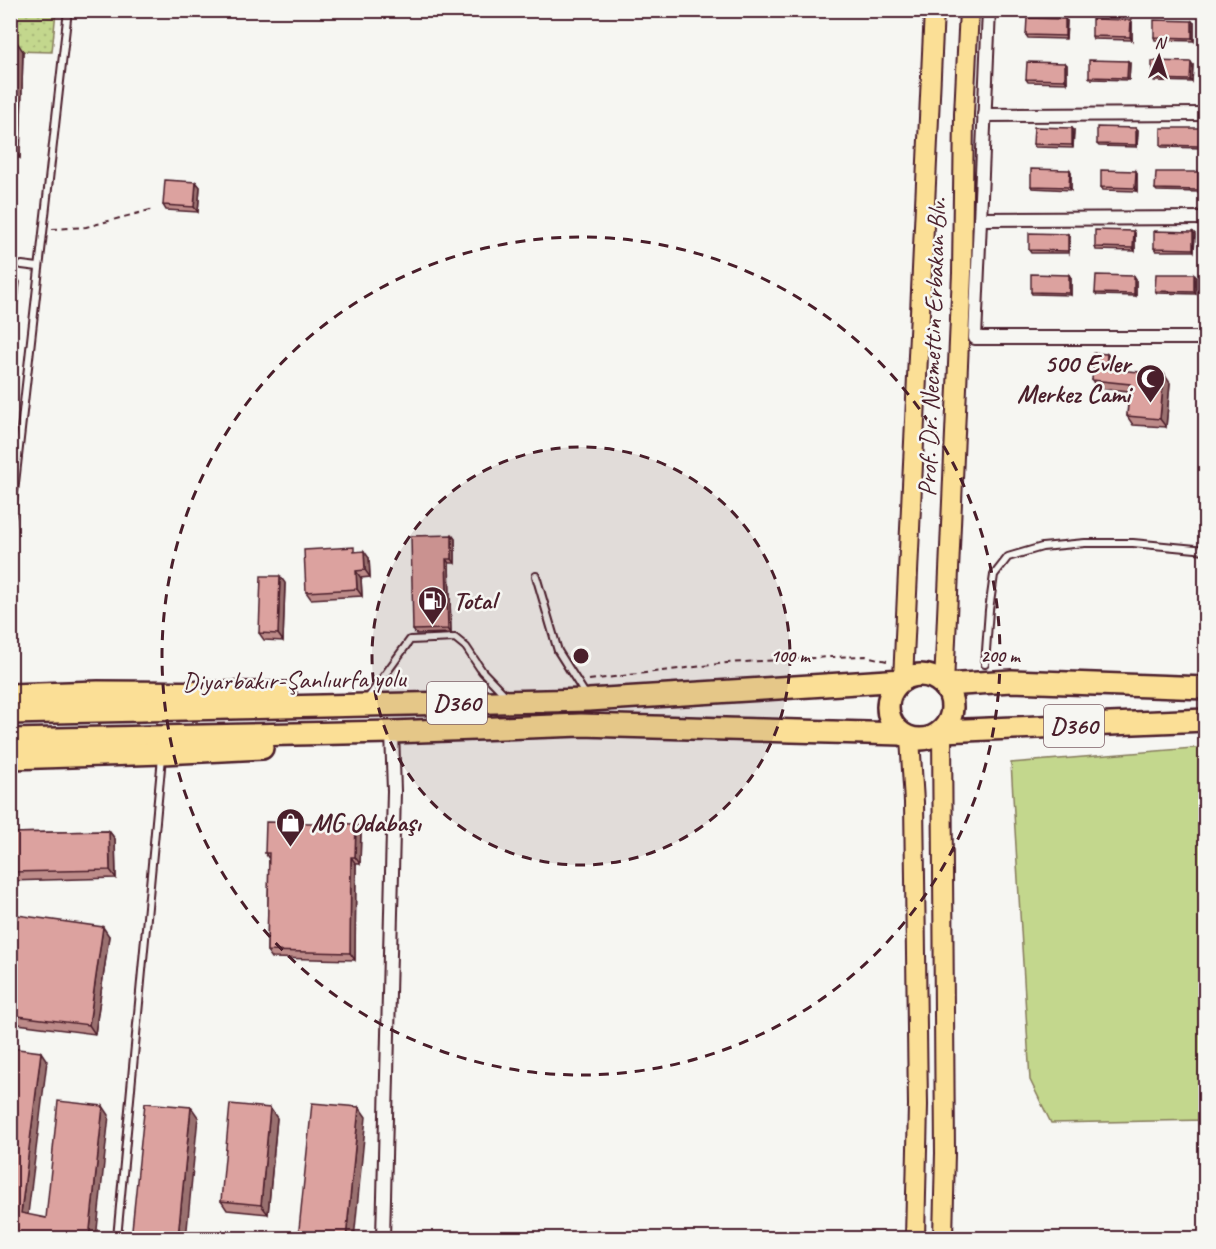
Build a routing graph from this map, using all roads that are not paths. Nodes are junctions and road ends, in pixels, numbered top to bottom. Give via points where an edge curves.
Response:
1 (68, 10) edge
2 (934, 10) edge
3 (969, 10) edge
4 (989, 10) edge
5 (1206, 114) edge
6 (984, 115) junction
7 (1206, 218) edge
8 (981, 219) junction
9 (22, 265) dead end
10 (38, 267) junction
11 (1206, 338) edge
12 (10, 528) edge
13 (1206, 550) edge
14 (536, 576) dead end
15 (985, 664) dead end
16 (903, 680) junction
17 (944, 685) junction
18 (1206, 688) edge
19 (10, 695) edge
20 (589, 700) junction
21 (512, 702) junction
22 (355, 706) junction
23 (10, 713) edge
24 (1206, 720) edge
25 (942, 731) junction
26 (392, 732) junction
27 (906, 736) junction
28 (10, 740) edge
29 (163, 753) junction
30 (10, 758) edge
31 (117, 1239) edge
32 (383, 1239) edge
33 (915, 1239) edge
34 (943, 1239) edge

1 - 10 lane
2 - 16 main road, Prof. Dr. Necmettin Erbakan Blv.
3 - 17 main road, Prof. Dr. Necmettin Erbakan Blv.
4 - 6 street
5 - 6 street
6 - 8 street
7 - 8 street
8 - 11 street via 975,338
9 - 10 lane
10 - 12 lane
13 - 15 lane via 1085,543 1042,547 1008,557 994,575
14 - 20 lane via 558,651
16 - 17 highway, D360 via 924,675
16 - 20 highway, Diyarbakır-Şanlıurfa yolu / D360
16 - 27 highway via 888,702 890,720
17 - 18 highway, D360 via 1012,681
17 - 25 highway via 950,693 952,714
19 - 22 highway via 294,693
20 - 21 highway, Diyarbakır-Şanlıurfa yolu / D360
21 - 22 highway, Diyarbakır-Şanlıurfa yolu / D360
21 - 22 lane via 455,638 410,640
22 - 23 highway, Diyarbakır-Şanlıurfa yolu / D360
24 - 25 highway, D360
25 - 27 highway, D360 via 927,739
25 - 34 main road
26 - 27 highway, Diyarbakır-Şanlıurfa yolu / D360 via 582,725
26 - 28 highway, Diyarbakır-Şanlıurfa yolu / D360
26 - 29 highway via 285,746
26 - 32 street via 394,791
27 - 33 main road via 914,802
29 - 30 highway
29 - 31 lane

